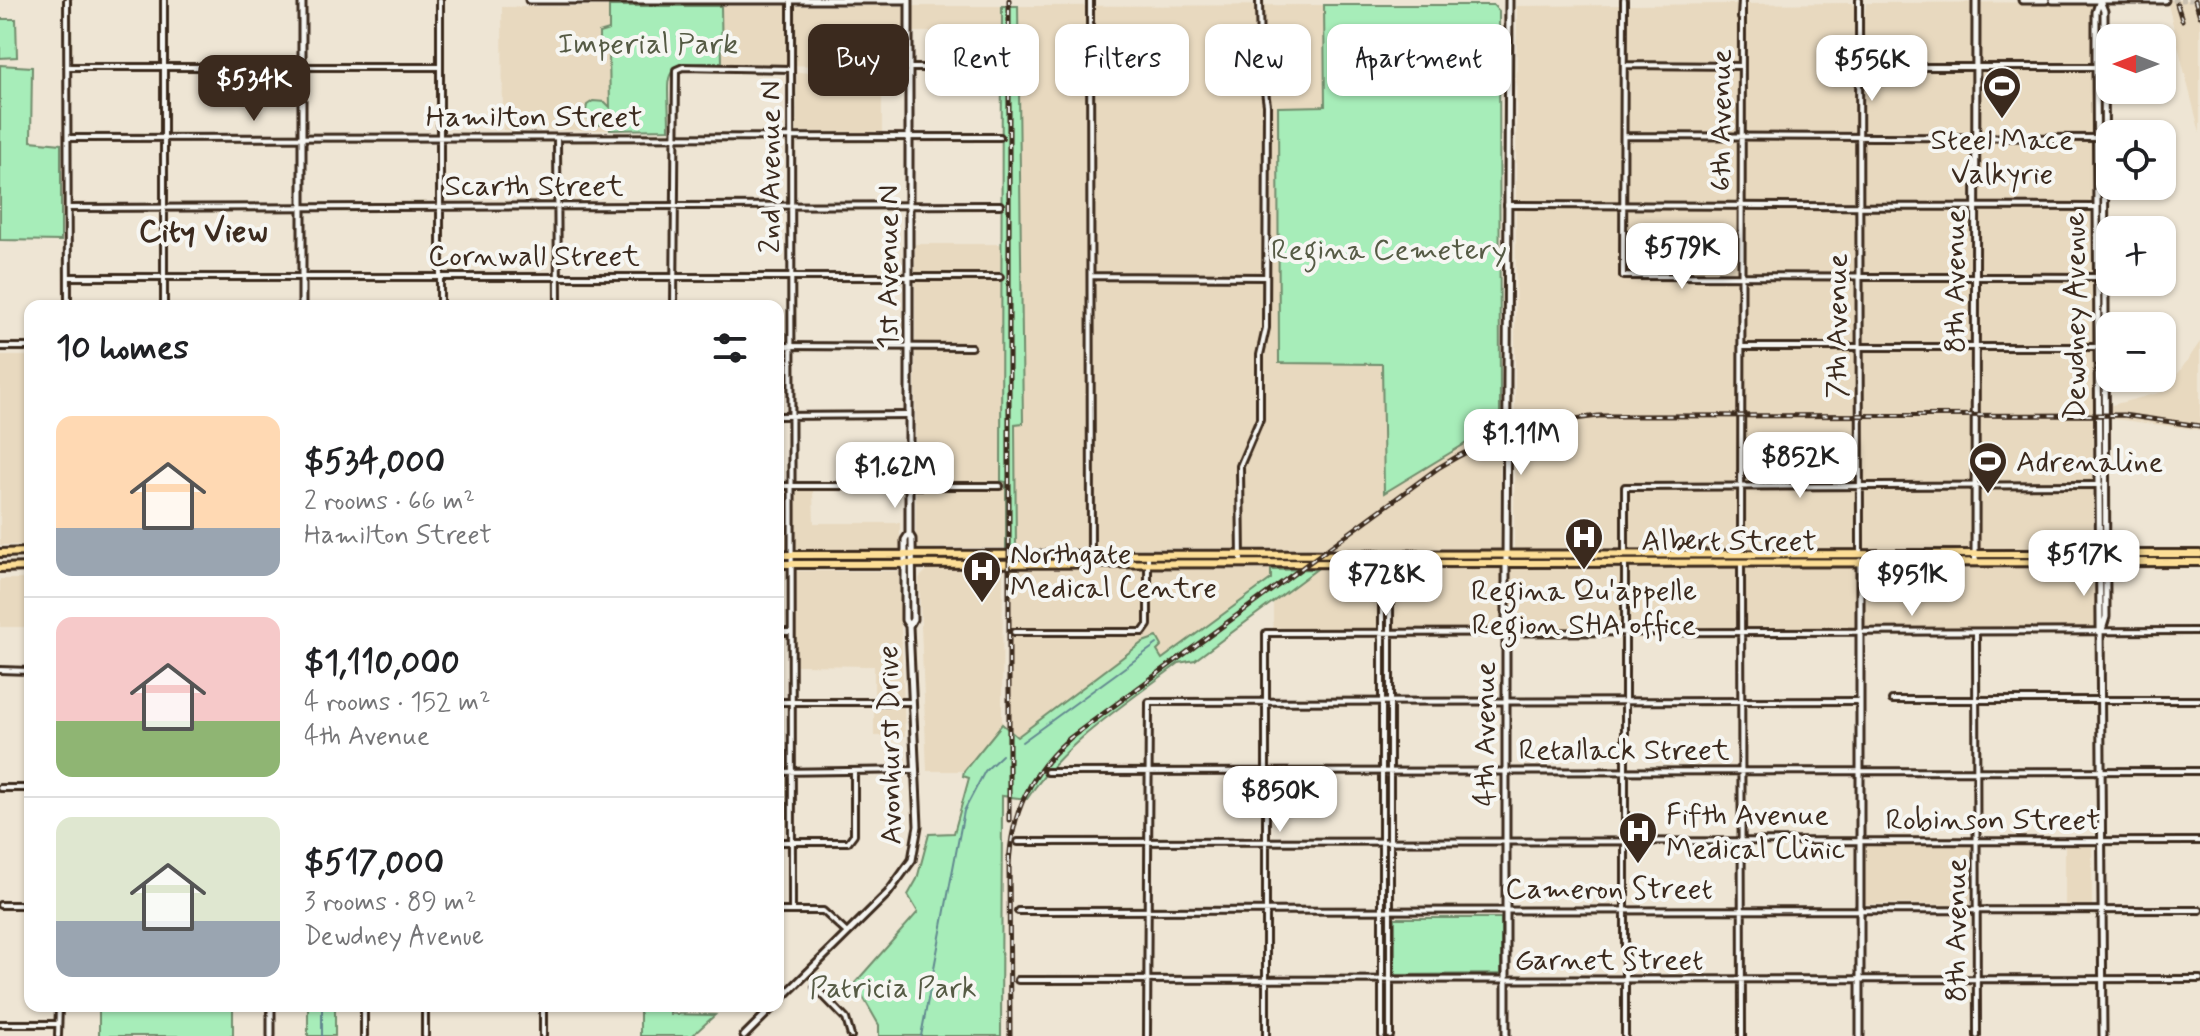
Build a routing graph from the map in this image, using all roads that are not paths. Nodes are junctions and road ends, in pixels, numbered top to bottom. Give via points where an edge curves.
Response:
1 (67, 0) edge
2 (164, 0) edge
3 (302, 0) edge
4 (440, 0) edge
5 (529, 0) edge
6 (675, 0) edge
7 (791, 0) edge
8 (907, 0) edge
9 (1090, 0) edge
10 (1259, 0) edge
11 (1509, 0) edge
12 (1624, 0) edge
13 (1859, 0) edge
14 (1976, 0) edge
15 (2022, 0) edge
16 (2046, 0) edge
17 (2053, 0) edge
18 (2100, 0) edge
19 (2165, 0) edge
20 (1742, 2) edge
21 (908, 24) edge
22 (2096, 24) edge
23 (1624, 65) junction
24 (1742, 66) junction
25 (67, 67) junction
26 (164, 67) junction
27 (440, 67) junction
28 (909, 67) edge
29 (925, 67) edge
30 (1858, 67) junction
31 (1976, 67) junction
32 (2096, 67) edge
33 (302, 68) junction
34 (791, 69) junction
35 (909, 96) edge
36 (2104, 120) edge
37 (1624, 136) junction
38 (164, 137) junction
39 (302, 137) junction
40 (674, 137) junction
41 (909, 137) junction
42 (1000, 137) dead end
43 (1742, 137) junction
44 (1858, 137) junction
45 (1976, 137) junction
46 (68, 138) junction
47 (440, 138) junction
48 (557, 138) junction
49 (791, 138) junction
50 (2096, 138) edge
51 (2096, 200) edge
52 (1000, 205) dead end
53 (1507, 205) junction
54 (1623, 205) junction
55 (909, 206) junction
56 (1858, 206) junction
57 (163, 207) junction
58 (302, 207) junction
59 (674, 207) junction
60 (791, 207) junction
61 (1742, 207) junction
62 (1976, 207) junction
63 (2096, 207) junction
64 (68, 208) junction
65 (440, 208) junction
66 (558, 208) junction
67 (2097, 216) edge
68 (1092, 276) junction
69 (1859, 276) junction
70 (1976, 276) junction
71 (68, 277) junction
72 (164, 277) junction
73 (302, 277) junction
74 (440, 277) junction
75 (558, 277) junction
76 (674, 277) junction
77 (909, 277) junction
78 (1000, 277) dead end
79 (1266, 277) junction
80 (1742, 277) junction
81 (2096, 277) edge
82 (790, 278) junction
83 (2100, 296) edge
84 (68, 300) edge
85 (164, 300) edge
86 (302, 300) edge
87 (440, 300) edge
88 (558, 300) edge
89 (674, 300) edge
90 (784, 346) edge
91 (791, 346) junction
92 (909, 346) junction
93 (1859, 346) junction
94 (1976, 346) junction
95 (0, 347) edge
96 (24, 347) edge
97 (971, 347) dead end
98 (1742, 347) junction
99 (2096, 347) edge
100 (2098, 392) edge
101 (909, 415) junction
102 (784, 416) edge
103 (791, 416) junction
104 (2100, 485) junction
105 (784, 486) edge
106 (791, 486) junction
107 (1000, 486) dead end
108 (1741, 486) junction
109 (1859, 486) junction
110 (1976, 486) junction
111 (909, 487) junction
112 (24, 552) edge
113 (0, 553) edge
114 (1625, 553) junction
115 (1860, 553) junction
116 (1975, 553) junction
117 (1091, 554) junction
118 (1148, 554) junction
119 (1241, 554) junction
120 (1386, 554) junction
121 (2200, 554) edge
122 (784, 555) edge
123 (791, 555) junction
124 (1506, 558) junction
125 (1741, 558) junction
126 (2101, 558) junction
127 (908, 559) junction
128 (1625, 562) junction
129 (1860, 562) junction
130 (1975, 562) junction
131 (2200, 562) edge
132 (1091, 563) junction
133 (1148, 563) junction
134 (1241, 563) junction
135 (1386, 563) junction
136 (784, 564) edge
137 (792, 564) junction
138 (24, 567) edge
139 (0, 568) edge
140 (2200, 631) edge
141 (784, 632) edge
142 (791, 632) junction
143 (1014, 632) dead end
144 (1382, 632) junction
145 (1390, 632) junction
146 (1506, 632) junction
147 (1741, 632) junction
148 (1976, 632) junction
149 (2101, 632) junction
150 (1625, 633) junction
151 (1860, 633) junction
152 (0, 670) edge
153 (24, 671) edge
154 (1892, 700) dead end
155 (1976, 700) junction
156 (2200, 700) edge
157 (1266, 701) junction
158 (1382, 701) junction
159 (1390, 701) junction
160 (1506, 701) junction
161 (1625, 701) junction
162 (1741, 701) junction
163 (1860, 701) junction
164 (2101, 701) junction
165 (784, 702) edge
166 (791, 702) junction
167 (913, 702) junction
168 (916, 770) junction
169 (2102, 770) junction
170 (1148, 771) junction
171 (1265, 771) junction
172 (1382, 771) junction
173 (1390, 771) junction
174 (1506, 771) junction
175 (1625, 771) junction
176 (1742, 771) junction
177 (1976, 771) junction
178 (2200, 771) edge
179 (784, 772) edge
180 (791, 772) junction
181 (854, 772) junction
182 (1047, 772) dead end
183 (1860, 772) junction
184 (0, 788) edge
185 (24, 788) edge
186 (1625, 840) junction
187 (1977, 840) junction
188 (1147, 841) junction
189 (1266, 841) junction
190 (1382, 841) junction
191 (1390, 841) junction
192 (1506, 841) junction
193 (1742, 841) junction
194 (1860, 841) junction
195 (2102, 841) junction
196 (2200, 841) edge
197 (784, 842) edge
198 (791, 842) junction
199 (1018, 842) dead end
200 (0, 905) edge
201 (24, 905) edge
202 (1147, 909) junction
203 (1742, 909) junction
204 (1859, 909) junction
205 (1976, 909) junction
206 (2102, 909) junction
207 (792, 910) junction
208 (1625, 910) junction
209 (2200, 910) edge
210 (784, 911) edge
211 (1018, 911) dead end
212 (1266, 911) junction
213 (1382, 911) junction
214 (1390, 911) junction
215 (1506, 911) junction
216 (847, 933) junction
217 (2102, 979) junction
218 (2200, 979) edge
219 (1018, 980) dead end
220 (1147, 980) junction
221 (1265, 980) junction
222 (1382, 980) junction
223 (1390, 980) junction
224 (1506, 980) junction
225 (1859, 980) junction
226 (1977, 980) junction
227 (1625, 981) junction
228 (1742, 981) junction
229 (815, 987) dead end
230 (784, 995) edge
231 (59, 1012) edge
232 (271, 1012) edge
233 (364, 1012) edge
234 (425, 1012) edge
235 (543, 1012) edge
236 (767, 1012) edge
237 (0, 1024) edge
238 (58, 1024) junction
239 (58, 1036) edge
240 (271, 1036) edge
241 (364, 1036) edge
242 (425, 1036) edge
243 (543, 1036) edge
244 (744, 1036) edge
245 (851, 1036) edge
246 (1147, 1036) edge
247 (1266, 1036) edge
248 (1382, 1036) edge
249 (1390, 1036) edge
250 (1506, 1036) edge
251 (1625, 1036) edge
252 (1742, 1036) edge
253 (1860, 1036) edge
254 (1977, 1036) edge
255 (2103, 1036) edge

1 - 25 street
2 - 26 street
3 - 33 street
4 - 27 street
5 - 6 street
6 - 7 street
7 - 8 street
7 - 34 street, 2nd Avenue N
8 - 21 street, 1st Avenue N
9 - 68 street
10 - 79 street via 1267,105
11 - 53 street, 4th Avenue
12 - 23 street
13 - 30 street, 7th Avenue
14 - 31 street, 8th Avenue
15 - 16 street
17 - 18 street
18 - 19 street
18 - 22 street, Dewdney Avenue
18 - 36 street, Dewdney Avenue
20 - 24 street, 6th Avenue
23 - 24 street
23 - 37 street
24 - 43 street, 6th Avenue
25 - 26 street
25 - 46 street
26 - 33 street
26 - 38 street
27 - 33 street
27 - 47 street
28 - 29 street
30 - 31 street
30 - 44 street, 7th Avenue
31 - 32 street
31 - 45 street, 8th Avenue
33 - 39 street
34 - 40 street via 683,67 674,76
34 - 49 street, 2nd Avenue N
35 - 41 street, 1st Avenue N
37 - 43 street
37 - 54 street
38 - 39 street, Hamilton Street
38 - 46 street, Hamilton Street
38 - 57 street
39 - 47 street, Hamilton Street
39 - 58 street
40 - 48 street, Hamilton Street
40 - 49 street, Hamilton Street
40 - 59 street
41 - 42 street, Hamilton Street
41 - 49 street, Hamilton Street
41 - 55 street, 1st Avenue N
43 - 44 street
43 - 61 street, 6th Avenue
44 - 45 street
44 - 56 street, 7th Avenue
45 - 50 street
45 - 62 street, 8th Avenue
46 - 64 street
47 - 48 street, Hamilton Street
47 - 65 street
48 - 66 street
49 - 60 street, 2nd Avenue N
51 - 63 street, Dewdney Avenue
52 - 55 street, Scarth Street
53 - 54 street
53 - 124 street, 4th Avenue
54 - 61 street
54 - 80 street via 1623,276
55 - 60 street, Scarth Street
55 - 77 street, 1st Avenue N
56 - 61 street
56 - 62 street
56 - 69 street, 7th Avenue
57 - 58 street, Scarth Street
57 - 64 street, Scarth Street
57 - 72 street
58 - 65 street, Scarth Street
58 - 73 street
59 - 60 street, Scarth Street
59 - 66 street, Scarth Street
59 - 76 street
60 - 82 street, 2nd Avenue N
61 - 80 street, 6th Avenue
62 - 63 street
62 - 70 street, 8th Avenue
63 - 67 street, Dewdney Avenue
64 - 71 street
65 - 66 street, Scarth Street
65 - 74 street
66 - 75 street
68 - 79 street
68 - 117 street
69 - 70 street
69 - 80 street
69 - 93 street, 7th Avenue
70 - 81 street
70 - 94 street, 8th Avenue
71 - 72 street, Cornwall Street
71 - 84 street
72 - 73 street, Cornwall Street
72 - 85 street
73 - 74 street, Cornwall Street
73 - 86 street
74 - 75 street, Cornwall Street
74 - 87 street
75 - 76 street, Cornwall Street
75 - 88 street
76 - 82 street, Cornwall Street
76 - 89 street
77 - 78 street, Cornwall Street
77 - 82 street, Cornwall Street
77 - 92 street, 1st Avenue N
79 - 119 street via 1260,419 1240,466
80 - 98 street, 6th Avenue
82 - 91 street, 2nd Avenue N
83 - 104 street, Dewdney Avenue
90 - 91 street
91 - 92 street
91 - 103 street, 2nd Avenue N
92 - 97 street
92 - 101 street, 1st Avenue N
93 - 94 street
93 - 98 street
93 - 109 street, 7th Avenue
94 - 99 street
94 - 110 street, 8th Avenue
95 - 96 street
98 - 108 street, 6th Avenue
100 - 104 street, Dewdney Avenue
101 - 103 street
101 - 111 street, 1st Avenue N
102 - 103 street
103 - 106 street, 2nd Avenue N
104 - 110 street
104 - 126 street, Dewdney Avenue
105 - 106 street
106 - 111 street
106 - 123 street, 2nd Avenue N
107 - 111 street
108 - 109 street
108 - 114 street via 1625,487
108 - 125 street, 6th Avenue
109 - 110 street
109 - 115 street, 7th Avenue
110 - 116 street, 8th Avenue
111 - 127 street, 1st Avenue N
112 - 113 main road
114 - 124 main road, Albert Street
114 - 125 main road, Albert Street
114 - 128 street
115 - 116 main road, Albert Street
115 - 125 main road, Albert Street
115 - 129 street, 7th Avenue
116 - 126 main road, Albert Street
116 - 130 street, 8th Avenue
117 - 118 main road, Albert Street
117 - 127 main road, Albert Street
117 - 132 street
118 - 119 main road, Albert Street
118 - 133 street
119 - 120 main road, Albert Street
119 - 134 street
120 - 124 main road, Albert Street
120 - 135 street
121 - 126 main road, Albert Street
122 - 123 main road, Albert Street
123 - 127 main road, Albert Street
123 - 137 street, 2nd Avenue N
124 - 128 main road, Albert Street
124 - 135 main road, Albert Street
124 - 146 street, 4th Avenue
125 - 128 main road, Albert Street
125 - 129 main road, Albert Street
125 - 147 street, 6th Avenue
126 - 130 main road, Albert Street
126 - 131 main road, Albert Street
126 - 149 street, Dewdney Avenue
127 - 132 main road, Albert Street
127 - 137 main road, Albert Street
127 - 167 street, Avonhurst Drive via 905,620
128 - 150 street
129 - 130 main road, Albert Street
129 - 151 street, 7th Avenue
132 - 133 main road, Albert Street
133 - 134 main road, Albert Street
133 - 143 street via 1148,625 1143,632
134 - 135 main road, Albert Street
135 - 144 street
135 - 145 street
136 - 137 main road, Albert Street
137 - 142 street, 2nd Avenue N
138 - 139 main road
140 - 149 street
141 - 142 street
142 - 166 street, 2nd Avenue N
144 - 145 street
144 - 157 street via 1266,633
144 - 158 street
145 - 146 street
145 - 159 street
146 - 150 street
146 - 160 street, 4th Avenue
147 - 150 street
147 - 151 street
147 - 162 street, 6th Avenue
148 - 149 street
148 - 151 street
148 - 155 street, 8th Avenue
149 - 164 street, Dewdney Avenue
150 - 161 street
151 - 163 street, 7th Avenue
152 - 153 street
154 - 155 street
155 - 164 street
155 - 177 street, 8th Avenue
156 - 164 street
157 - 158 street
157 - 170 street via 1149,702
157 - 171 street
158 - 159 street
158 - 172 street
159 - 160 street
159 - 173 street
160 - 161 street
160 - 174 street, 4th Avenue
161 - 162 street
161 - 175 street
162 - 163 street
162 - 176 street, 6th Avenue
163 - 183 street, 7th Avenue
164 - 169 street, Dewdney Avenue
165 - 166 street
166 - 167 street
166 - 180 street, 2nd Avenue N
167 - 168 street, Avonhurst Drive
168 - 181 street
168 - 216 street, Avonhurst Drive via 912,860 903,878
169 - 177 street, Retallack Street
169 - 178 street, Retallack Street
169 - 195 street, Dewdney Avenue
170 - 171 street, Retallack Street
170 - 182 street, Retallack Street
170 - 188 street
171 - 172 street, Retallack Street
171 - 189 street
172 - 173 street, Retallack Street
172 - 190 street
173 - 174 street, Retallack Street
173 - 191 street
174 - 175 street, Retallack Street
174 - 192 street, 4th Avenue
175 - 176 street, Retallack Street
175 - 186 street
176 - 183 street, Retallack Street
176 - 193 street, 6th Avenue
177 - 183 street, Retallack Street
177 - 187 street, 8th Avenue
179 - 180 street
180 - 181 street
180 - 198 street, 2nd Avenue N
181 - 198 street via 854,834 848,842
183 - 194 street, 7th Avenue
184 - 185 street
186 - 192 street, Robinson Street
186 - 193 street, Robinson Street
186 - 208 street
187 - 194 street, Robinson Street
187 - 195 street, Robinson Street
187 - 205 street, 8th Avenue
188 - 189 street, Robinson Street
188 - 199 street, Robinson Street
188 - 202 street
189 - 190 street, Robinson Street
189 - 212 street
190 - 191 street, Robinson Street
190 - 213 street
191 - 192 street, Robinson Street
191 - 214 street
192 - 215 street, 4th Avenue
193 - 194 street, Robinson Street
193 - 203 street, 6th Avenue
194 - 204 street, 7th Avenue
195 - 196 street, Robinson Street
195 - 206 street, Dewdney Avenue
197 - 198 street
198 - 207 street, 2nd Avenue N
200 - 201 street
202 - 211 street, Cameron Street
202 - 212 street, Cameron Street
202 - 220 street
203 - 204 street, Cameron Street
203 - 208 street, Cameron Street
203 - 228 street, 6th Avenue
204 - 205 street, Cameron Street
204 - 225 street, 7th Avenue
205 - 206 street, Cameron Street
205 - 226 street, 8th Avenue
206 - 209 street, Cameron Street
206 - 217 street, Dewdney Avenue
207 - 210 street
207 - 216 street via 823,911
208 - 215 street, Cameron Street
208 - 227 street
212 - 213 street, Cameron Street
212 - 221 street
213 - 214 street, Cameron Street
213 - 222 street
214 - 215 street, Cameron Street
214 - 223 street
215 - 224 street, 4th Avenue
216 - 230 street, Avonhurst Drive
217 - 218 street, Garnet Street
217 - 226 street, Garnet Street
217 - 255 street, Dewdney Avenue
219 - 220 street, Garnet Street
220 - 221 street, Garnet Street
220 - 246 street
221 - 222 street, Garnet Street
221 - 247 street
222 - 223 street, Garnet Street
222 - 248 street
223 - 224 street, Garnet Street
223 - 249 street
224 - 227 street, Garnet Street
224 - 250 street, 4th Avenue
225 - 226 street, Garnet Street
225 - 228 street, Garnet Street
225 - 253 street, 7th Avenue
226 - 254 street, 8th Avenue
227 - 228 street, Garnet Street
227 - 251 street
228 - 252 street, 6th Avenue
229 - 245 street via 846,1019
231 - 238 street
232 - 240 street
233 - 241 street
234 - 242 street
235 - 243 street
236 - 244 street, Avonhurst Drive
237 - 238 street
238 - 239 street

